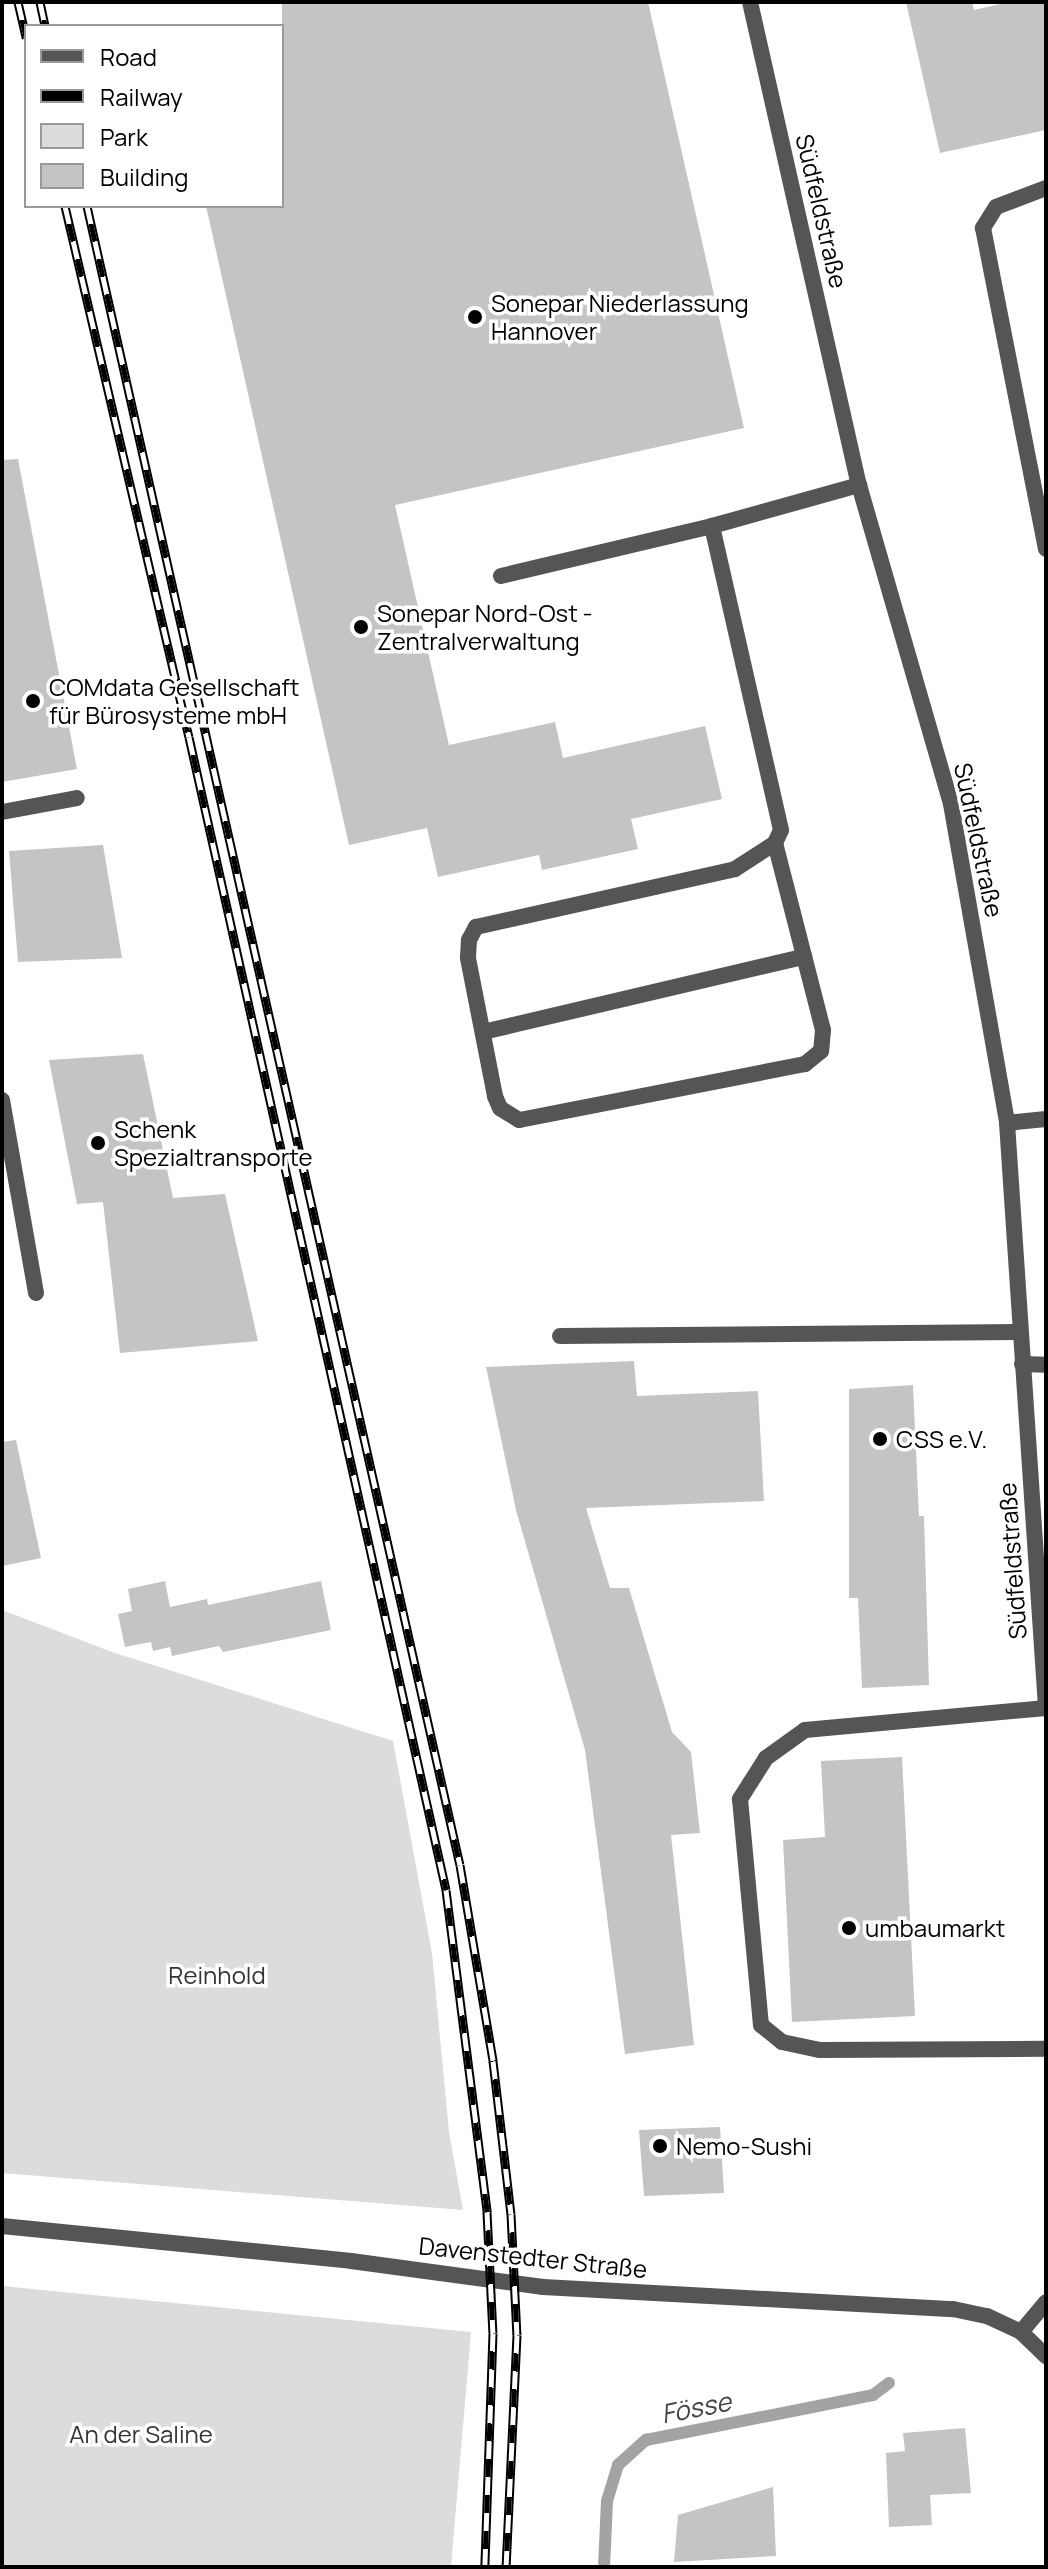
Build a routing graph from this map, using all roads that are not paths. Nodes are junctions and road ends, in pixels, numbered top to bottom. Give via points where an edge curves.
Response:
1 (750, 2) edge
2 (1046, 188) edge
3 (859, 485) junction
4 (712, 526) junction
5 (1046, 549) edge
6 (501, 576) dead end
7 (77, 798) dead end
8 (2, 812) edge
9 (775, 843) junction
10 (804, 957) junction
11 (483, 1032) junction
12 (2, 1100) edge
13 (1046, 1119) edge
14 (1007, 1123) junction
15 (36, 1293) dead end
16 (1019, 1332) junction
17 (560, 1336) dead end
18 (1022, 1364) junction
19 (1046, 1365) edge
20 (1046, 1707) edge
21 (1046, 2049) edge
22 (2, 2226) edge
23 (1046, 2302) edge
24 (1021, 2332) junction
25 (1046, 2356) edge

1 - 3 street, Südfeldstraße
2 - 5 street via 996,207 983,228
3 - 4 street
3 - 14 street, Südfeldstraße via 951,804
4 - 6 street
4 - 9 street via 781,830
7 - 8 street
9 - 10 street
9 - 11 street via 735,869 476,927 468,958
10 - 11 street
10 - 11 street via 823,1030 821,1051 805,1064 519,1120 500,1108 495,1096
12 - 15 street
13 - 14 street
14 - 16 street, Südfeldstraße
16 - 17 street
16 - 18 street, Südfeldstraße
18 - 19 street
18 - 20 street, Südfeldstraße
20 - 21 street via 805,1730 766,1758 740,1799 761,2025 782,2042 820,2050
22 - 24 street, Davenstedter Straße via 351,2261 543,2287 953,2309 987,2316
23 - 24 street
24 - 25 street, Davenstedter Straße

